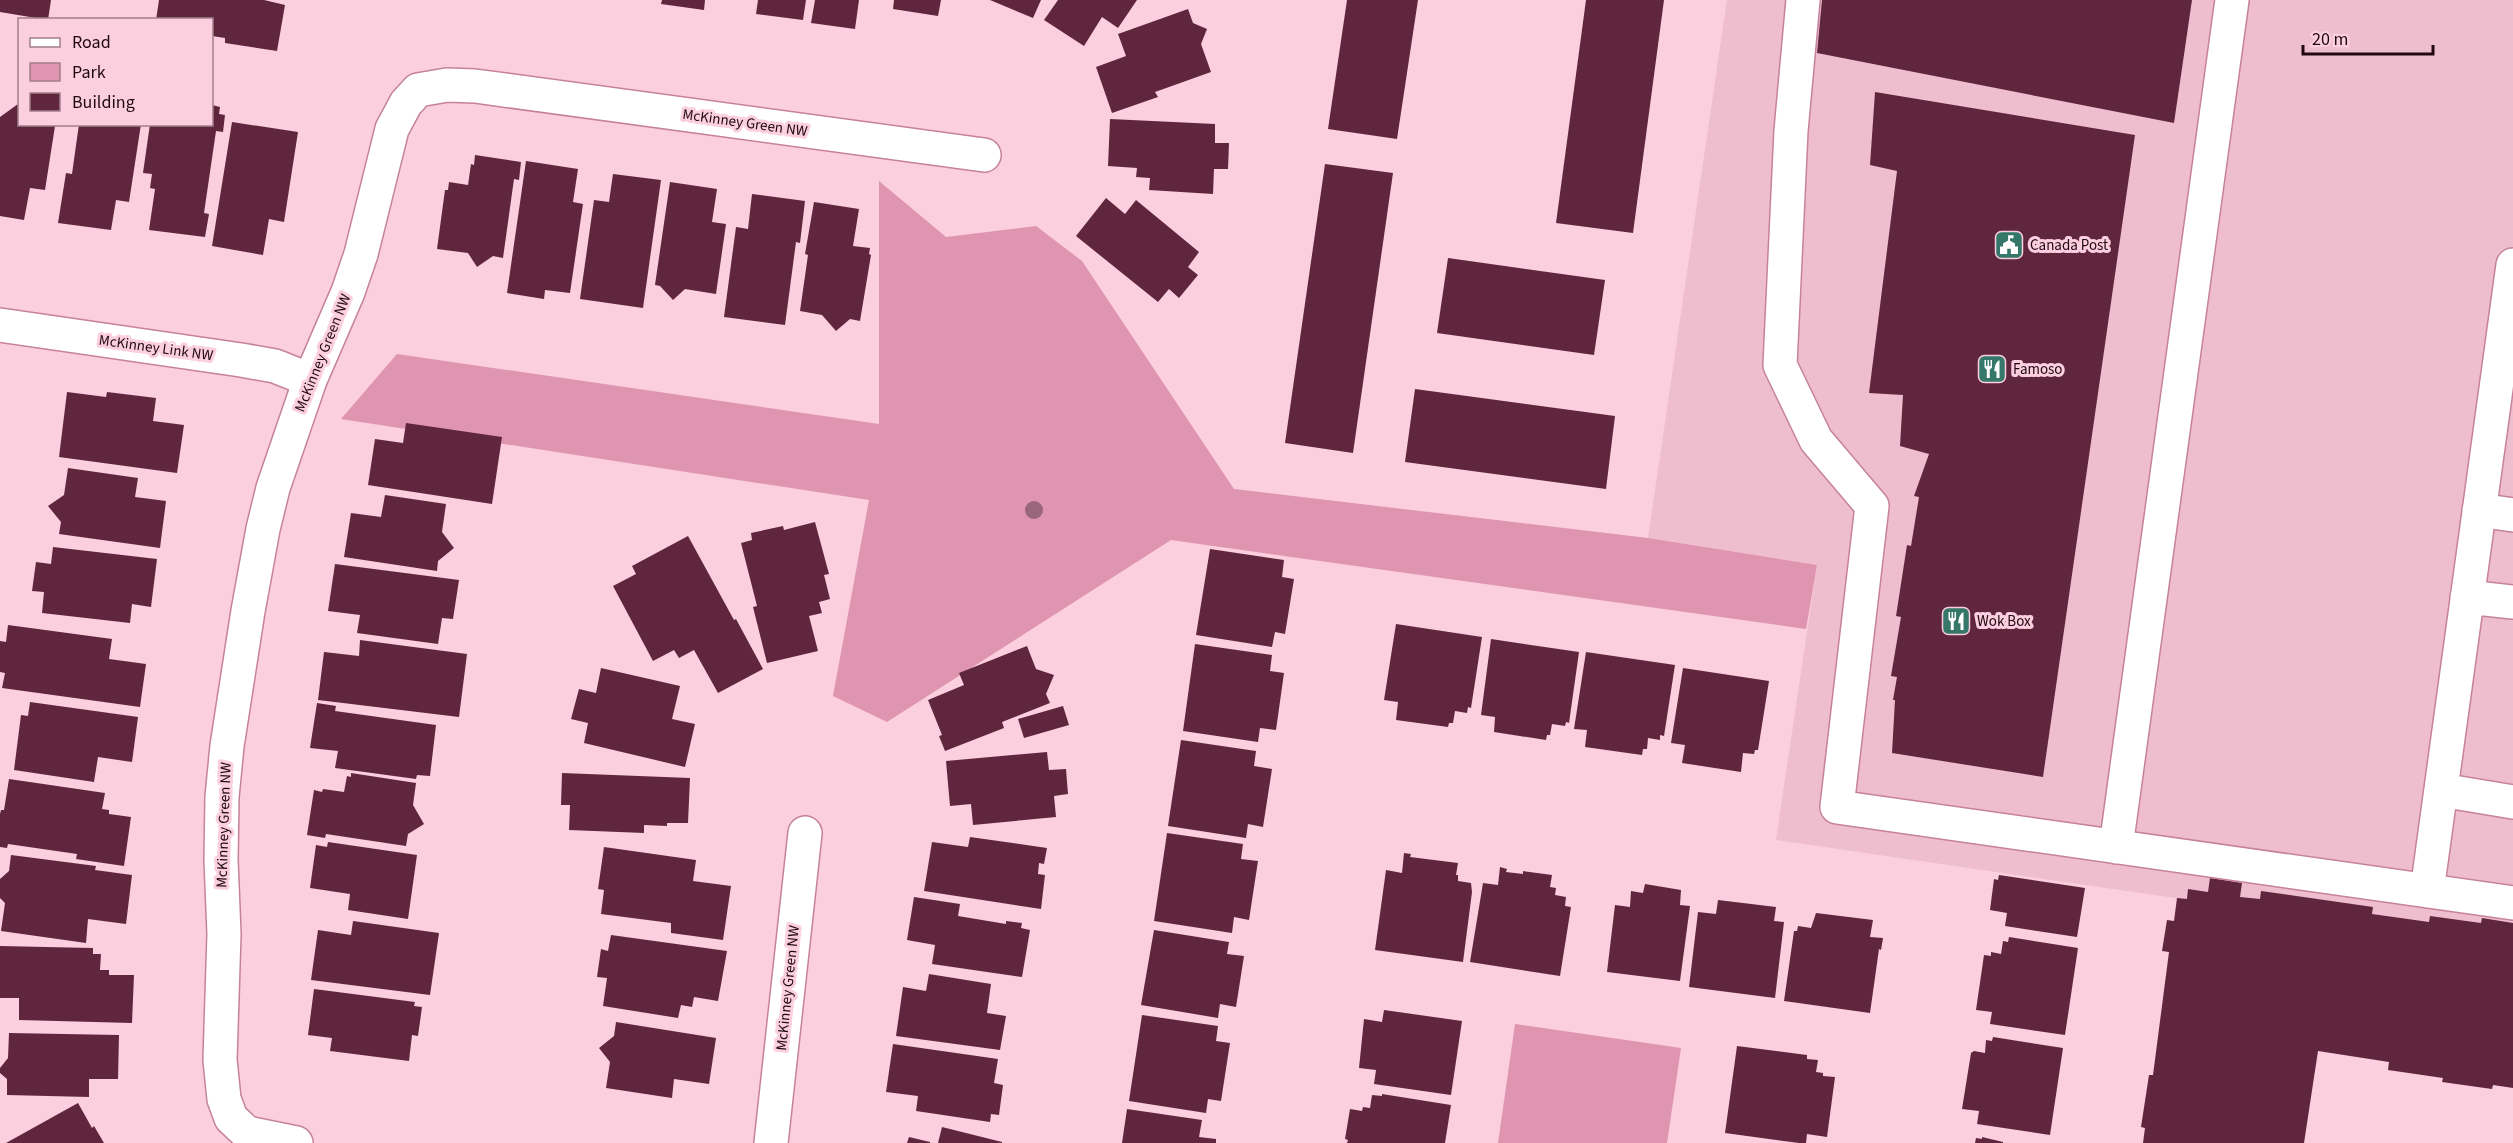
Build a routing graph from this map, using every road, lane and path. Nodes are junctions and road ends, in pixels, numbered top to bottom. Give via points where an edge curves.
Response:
1 (1803, 0) edge
2 (2232, 0) edge
3 (984, 155) dead end
4 (2512, 280) edge
5 (2509, 323) edge
6 (0, 325) edge
7 (310, 380) junction
8 (2479, 510) junction
9 (2513, 515) edge
10 (2467, 597) junction
11 (2513, 602) edge
12 (2441, 790) junction
13 (2513, 802) edge
14 (805, 833) dead end
15 (2116, 847) junction
16 (2427, 891) junction
17 (2513, 903) edge
18 (296, 1143) edge
19 (771, 1143) edge

1 - 15 street via 1791,131 1780,364 1816,440 1872,506 1837,807
2 - 15 street
3 - 7 street, McKinney Green NW via 475,86 418,90 392,129 362,254
4 - 5 street
5 - 8 street
6 - 7 street, McKinney Link NW via 264,364
7 - 18 street, McKinney Green NW via 263,529 222,798 224,934 220,1060 224,1099 231,1118 247,1133
8 - 9 street
8 - 10 street
10 - 11 street
10 - 12 street
12 - 13 street
12 - 16 street
14 - 19 street, McKinney Green NW
15 - 16 street
16 - 17 street

